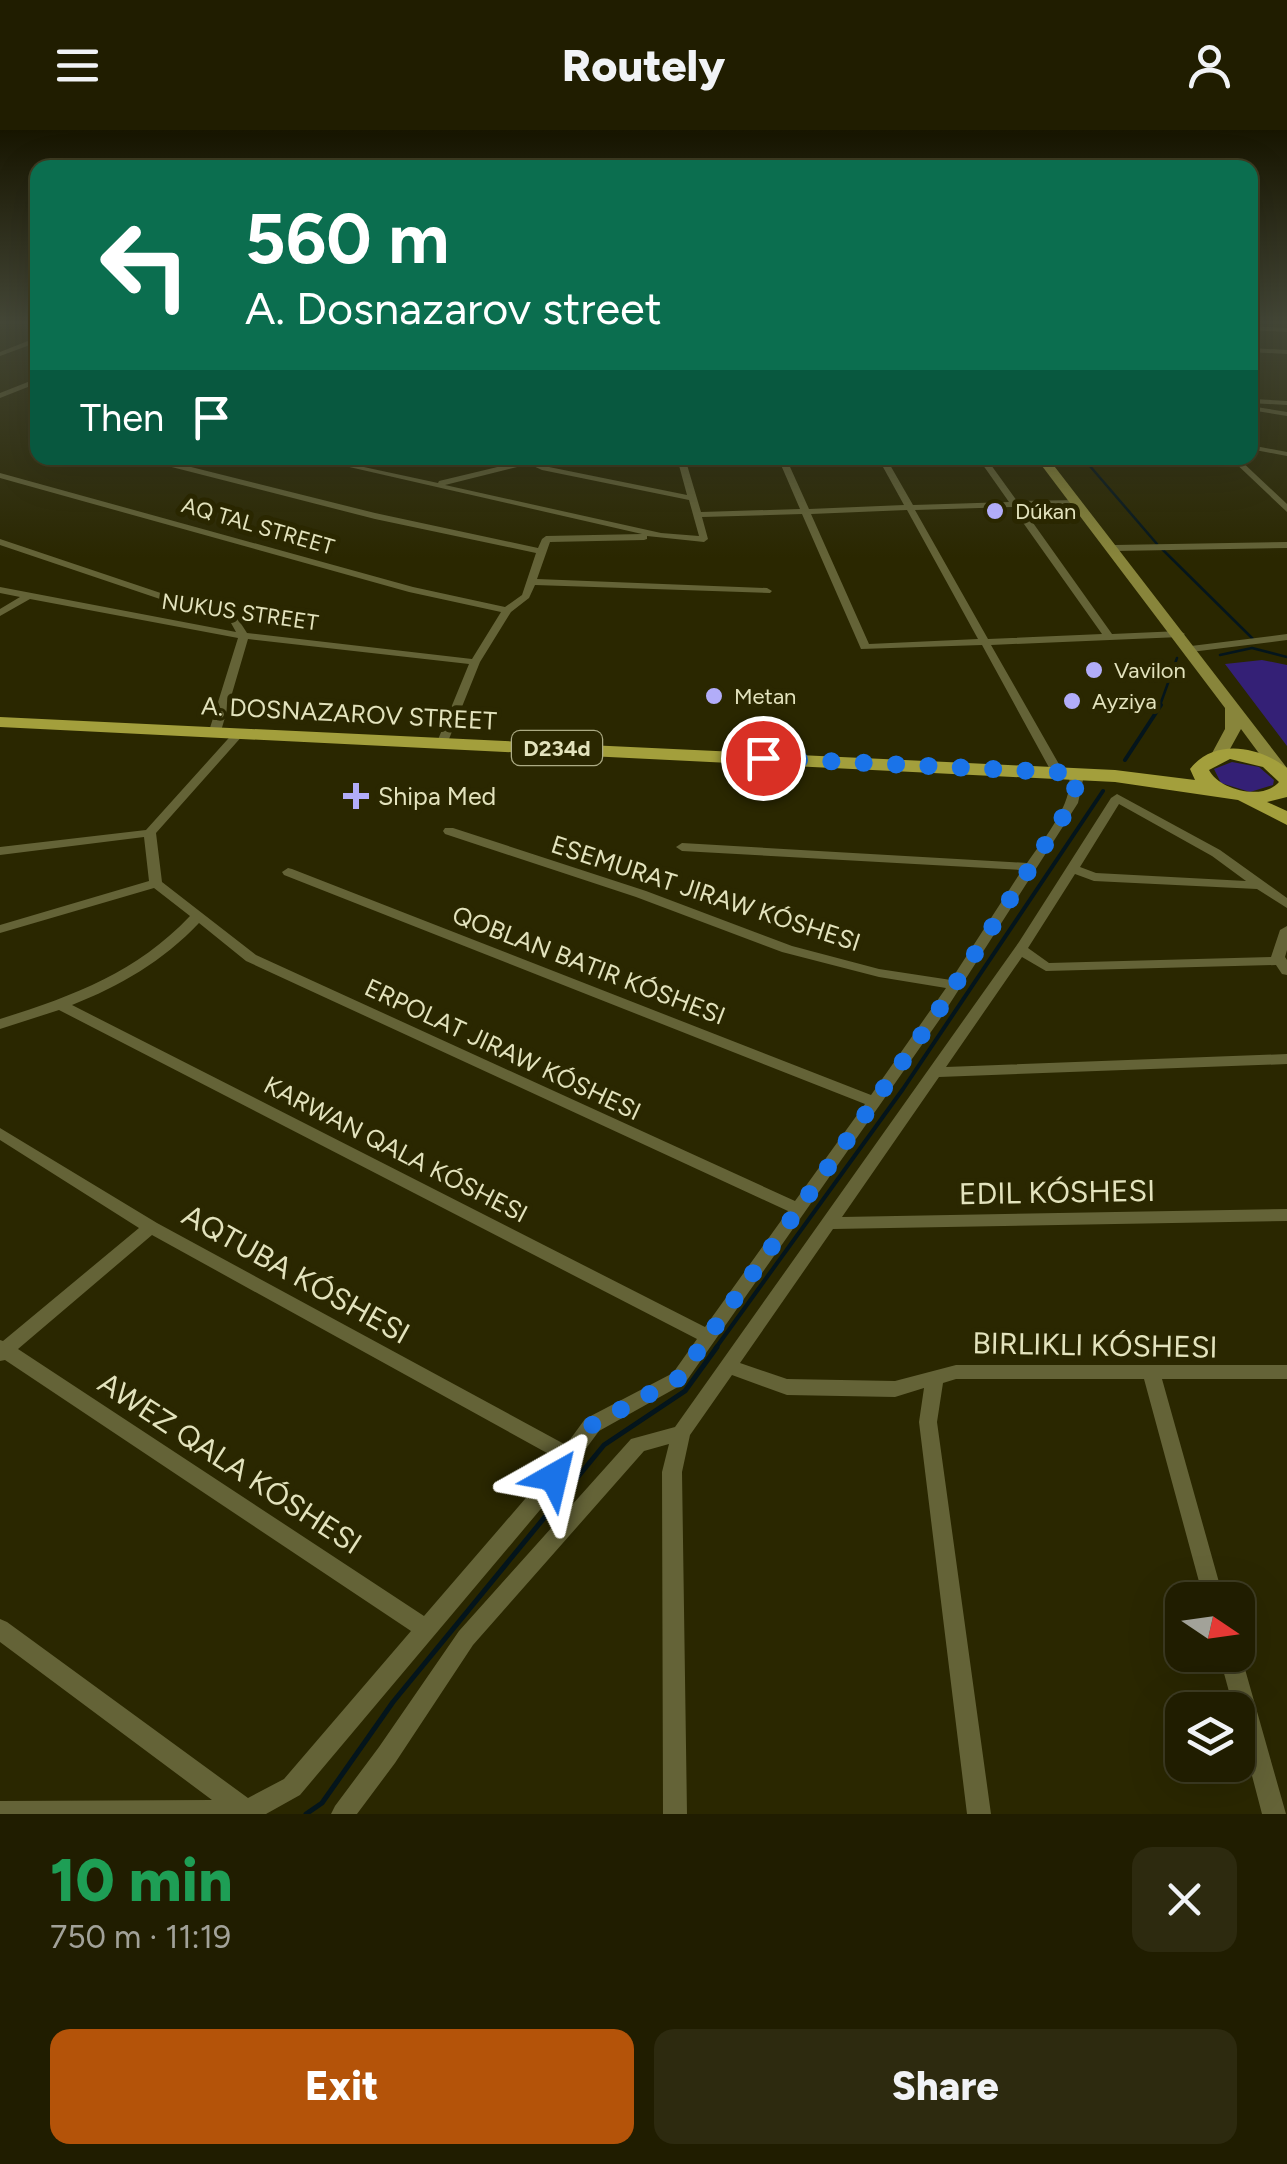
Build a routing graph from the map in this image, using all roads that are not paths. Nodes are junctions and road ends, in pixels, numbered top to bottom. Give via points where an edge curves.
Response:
1 (1287, 402) edge
2 (1258, 404) edge
3 (1258, 406) edge
4 (1287, 414) edge
5 (1258, 448) edge
6 (1287, 454) edge
7 (175, 465) edge
8 (347, 465) edge
9 (505, 465) edge
10 (537, 465) edge
11 (683, 465) edge
12 (785, 465) edge
13 (886, 465) edge
14 (987, 465) edge
15 (1048, 465) edge
16 (1242, 465) edge
17 (0, 474) edge
18 (436, 484) junction
19 (1266, 487) junction
20 (1287, 492) edge
21 (692, 498) junction
22 (1077, 502) junction
23 (1016, 504) junction
24 (912, 508) junction
25 (1287, 509) edge
26 (806, 512) junction
27 (697, 515) junction
28 (654, 535) junction
29 (0, 542) edge
30 (1287, 545) edge
31 (1114, 548) junction
32 (542, 552) junction
33 (533, 582) junction
34 (0, 590) edge
35 (766, 591) dead end
36 (28, 596) junction
37 (507, 610) junction
38 (0, 613) edge
39 (1180, 634) junction
40 (1108, 635) junction
41 (244, 636) junction
42 (1287, 637) edge
43 (987, 641) junction
44 (1191, 649) junction
45 (475, 662) junction
46 (1232, 704) junction
47 (0, 722) edge
48 (214, 731) junction
49 (240, 732) junction
50 (443, 742) junction
51 (1210, 759) junction
52 (1066, 773) junction
53 (1115, 776) junction
54 (1286, 778) edge
55 (1217, 790) junction
56 (1244, 798) junction
57 (1287, 819) edge
58 (448, 831) dead end
59 (150, 832) junction
60 (682, 847) dead end
61 (0, 851) edge
62 (1030, 867) junction
63 (1072, 868) junction
64 (288, 872) dead end
65 (156, 883) junction
66 (1261, 885) junction
67 (1287, 904) edge
68 (196, 918) junction
69 (0, 929) edge
70 (1287, 930) edge
71 (1020, 950) junction
72 (1284, 966) edge
73 (953, 985) junction
74 (61, 1006) junction
75 (0, 1024) edge
76 (1287, 1060) edge
77 (934, 1072) junction
78 (873, 1101) junction
79 (0, 1133) edge
80 (798, 1209) junction
81 (1287, 1215) edge
82 (828, 1223) junction
83 (151, 1226) junction
84 (708, 1336) junction
85 (1, 1350) edge
86 (728, 1366) junction
87 (1287, 1372) edge
88 (1151, 1374) junction
89 (935, 1378) junction
90 (681, 1433) junction
91 (570, 1456) junction
92 (1209, 1582) edge
93 (0, 1629) edge
94 (426, 1629) junction
95 (1235, 1672) edge
96 (0, 1813) edge
97 (249, 1813) edge
98 (343, 1814) edge
99 (675, 1814) edge
100 (979, 1814) edge
101 (1274, 1814) edge

1 - 2 street
3 - 4 street
5 - 6 street
7 - 32 street
8 - 18 street
9 - 18 street
10 - 21 street
11 - 21 street
12 - 26 street
13 - 24 street
14 - 23 street
15 - 22 main road
16 - 19 street
17 - 37 street, AQ TAL STREET via 412,590
18 - 28 street
19 - 20 street
19 - 25 street
21 - 27 street
22 - 23 street
22 - 31 main road
23 - 24 street
23 - 40 street
24 - 26 street
24 - 43 street
26 - 27 street
26 - 43 street via 864,647
27 - 28 street via 704,540
28 - 32 street via 556,537 546,540
29 - 41 street via 235,620
30 - 31 street
31 - 39 main road
32 - 33 street
33 - 35 street
33 - 37 street
34 - 36 street, NUKUS STREET
36 - 38 street
36 - 41 street, NUKUS STREET
37 - 45 street
39 - 40 street
39 - 44 main road
40 - 43 street
41 - 45 street, NUKUS STREET
41 - 48 street
42 - 44 street
43 - 52 street
44 - 46 main road
45 - 50 street
46 - 51 main road via 1233,729
46 - 54 main road
47 - 48 main road, A. DOSNAZAROV STREET / D234d
48 - 49 main road, A. DOSNAZAROV STREET / D234d
49 - 50 main road, A. DOSNAZAROV STREET / D234d
49 - 59 street
50 - 52 main road, A. DOSNAZAROV STREET / D234d
51 - 53 main road, D234d
51 - 54 main road via 1260,759
51 - 55 main road via 1200,776
52 - 53 main road, A. DOSNAZAROV STREET / D234d
52 - 62 street via 1077,780 1072,803
53 - 55 main road, D234d
54 - 56 main road via 1270,797
55 - 56 main road
56 - 57 main road
58 - 73 street via 787,949
59 - 61 street
59 - 65 street
60 - 62 street
62 - 73 street
63 - 66 street via 1094,877
63 - 66 street via 1117,798
63 - 71 street
64 - 78 street
65 - 68 street
65 - 69 street
66 - 67 street
68 - 74 street via 142,964
68 - 80 street via 251,958
70 - 72 street
71 - 72 street via 1046,967
71 - 77 street
73 - 78 street
74 - 75 street
74 - 84 street, KARWAN QALA KÓSHESI
76 - 77 street
77 - 82 street
78 - 80 street
79 - 83 street, AQTUBA KÓSHESI
80 - 84 street
81 - 82 street, EDIL KÓSHESI
82 - 86 street
83 - 85 street
83 - 91 street, AQTUBA KÓSHESI
84 - 91 street via 679,1378 592,1425
85 - 94 street, AWEZ QALA KÓSHESI
86 - 89 street, BIRLIKLI KÓSHESI via 787,1386 895,1389
86 - 90 street
87 - 88 street, BIRLIKLI KÓSHESI
88 - 89 street, BIRLIKLI KÓSHESI via 956,1372
88 - 92 street
89 - 100 street via 928,1422
90 - 98 street via 638,1446 466,1638
90 - 99 street via 672,1472
91 - 94 street
93 - 97 street
94 - 97 street via 292,1787
95 - 101 street
96 - 97 street

